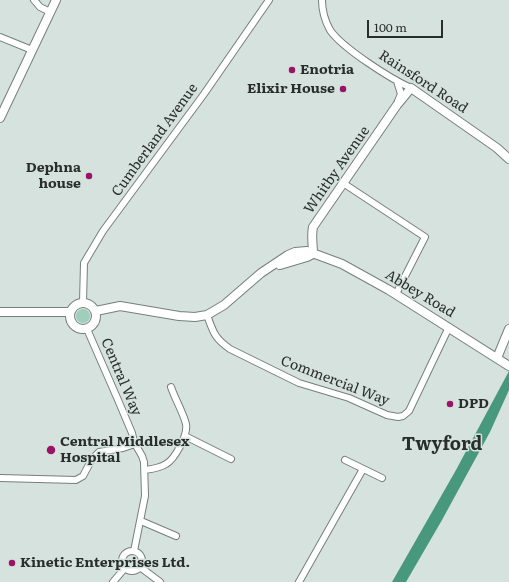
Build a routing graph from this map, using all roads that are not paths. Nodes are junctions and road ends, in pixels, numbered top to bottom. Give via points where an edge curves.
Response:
1 (34, 0) edge
2 (56, 0) edge
3 (269, 0) edge
4 (322, 0) edge
5 (50, 12) junction
6 (0, 37) edge
7 (32, 50) junction
8 (397, 81) junction
9 (411, 88) junction
10 (397, 105) junction
11 (0, 118) edge
12 (509, 159) edge
13 (343, 183) junction
14 (313, 254) junction
15 (396, 294) junction
16 (83, 302) junction
17 (96, 311) junction
18 (0, 312) edge
19 (70, 312) junction
20 (207, 315) junction
21 (449, 327) junction
22 (87, 329) junction
23 (509, 329) edge
24 (497, 358) junction
25 (507, 364) edge
26 (170, 387) dead end
27 (185, 436) junction
28 (135, 444) junction
29 (231, 459) dead end
30 (345, 460) dead end
31 (363, 469) junction
32 (145, 470) junction
33 (0, 478) edge
34 (382, 478) dead end
35 (141, 521) junction
36 (176, 536) dead end
37 (134, 551) junction
38 (140, 567) junction
39 (125, 568) junction
40 (113, 582) edge
41 (160, 582) edge
42 (299, 582) edge

1 - 5 street
2 - 5 street
3 - 16 street, Cumberland Avenue via 204,94 103,231 84,263
4 - 8 street, Rainsford Road via 330,30 354,52
5 - 7 street
6 - 7 street
7 - 11 street
8 - 9 street, Rainsford Road
8 - 10 street via 400,94
9 - 10 street, Whitby Avenue
9 - 12 street, Rainsford Road
10 - 13 street, Whitby Avenue
13 - 14 street, Whitby Avenue via 313,227
13 - 15 street via 425,237
14 - 15 street, Abbey Road via 342,264
14 - 20 street, Abbey Road via 307,251 288,255 250,281 220,308
15 - 21 street, Abbey Road
16 - 17 street via 91,305
16 - 19 street via 77,304
17 - 20 street, Abbey Road via 120,306 179,316
17 - 22 street via 95,322
18 - 19 street
19 - 22 street via 70,320 74,326
20 - 21 street, Commercial Way via 213,333 230,349 299,383 349,398 387,415 398,417 409,411
21 - 24 street, Abbey Road
22 - 28 street, Central Way
23 - 24 street
24 - 25 street, Abbey Road
26 - 27 street via 186,425
27 - 29 street
27 - 32 street via 171,460 161,467
28 - 32 street, Central Way via 142,456
28 - 33 street via 99,452 83,476 76,480
30 - 31 street
31 - 34 street
31 - 42 street
32 - 35 street, Central Way via 145,496
35 - 36 street
35 - 37 street, Central Way
37 - 38 street via 141,558
37 - 39 street via 126,553 123,557 122,564
38 - 39 street via 133,571
38 - 41 street
39 - 40 street

